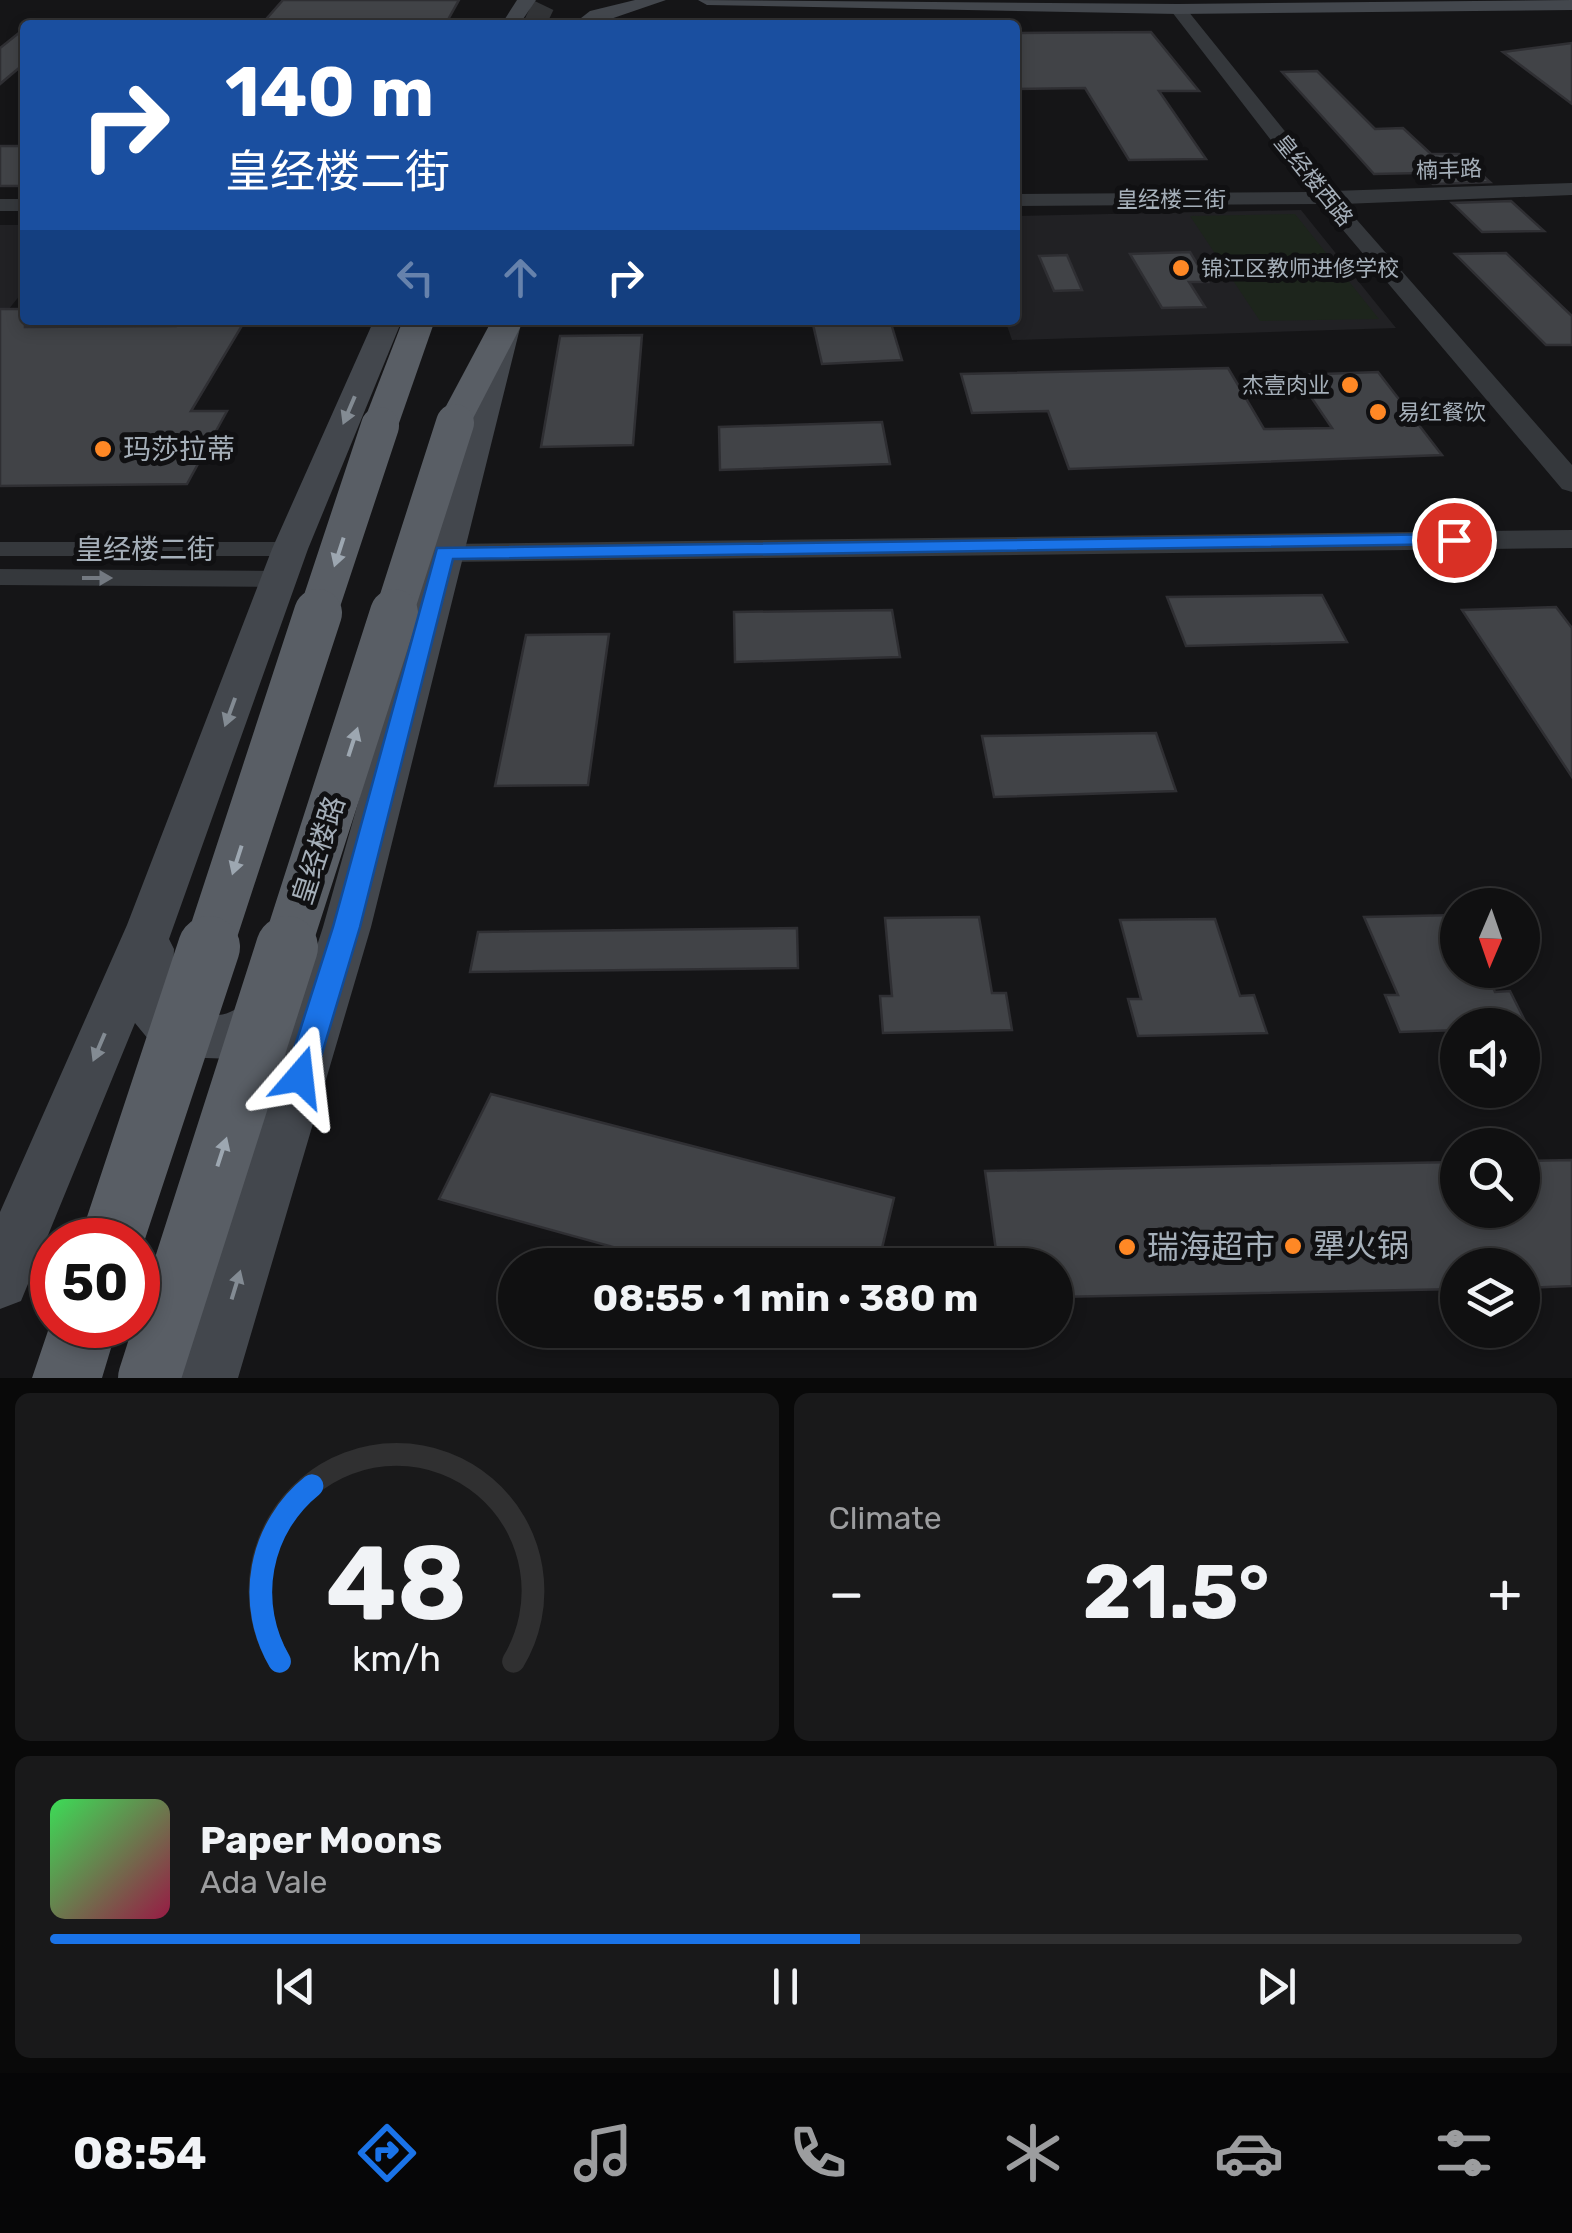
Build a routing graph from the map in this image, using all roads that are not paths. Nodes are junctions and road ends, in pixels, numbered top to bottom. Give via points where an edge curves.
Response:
1 (498, 0) edge
2 (657, 0) edge
3 (708, 0) edge
4 (1572, 5) edge
5 (1178, 8) junction
6 (517, 12) edge
7 (589, 20) edge
8 (1572, 189) edge
9 (1327, 198) junction
10 (1020, 200) edge
11 (408, 325) edge
12 (409, 325) edge
13 (475, 325) edge
14 (505, 325) edge
15 (507, 325) edge
16 (455, 423) junction
17 (1572, 484) edge
18 (1572, 539) edge
19 (0, 549) edge
20 (444, 553) junction
21 (284, 564) junction
22 (0, 577) edge
23 (151, 925) junction
24 (347, 927) junction
25 (119, 1218) edge
26 (0, 1280) edge
27 (77, 1348) edge
28 (67, 1378) edge
29 (150, 1378) edge
30 (207, 1378) edge

1 - 6 main road
2 - 7 main road
3 - 5 main road
4 - 5 main road
5 - 9 street, 皇经楼西路
8 - 9 street, 楠丰路
9 - 10 street, 皇经楼三街
9 - 17 street, 皇经楼西路
11 -> 21 main road
12 -> 25 highway, bridge
13 - 16 highway, 皇经楼路
14 - 16 highway
15 - 20 main road
29 -> 16 highway, 皇经楼路, bridge
18 - 20 street
19 - 21 street, 皇经楼二街
20 - 24 main road
22 -> 21 street, 皇经楼二街
21 -> 23 main road
23 - 24 main road via 146,1001 176,1035 235,1036 299,993
23 -> 26 main road
30 -> 24 main road
27 - 28 highway

